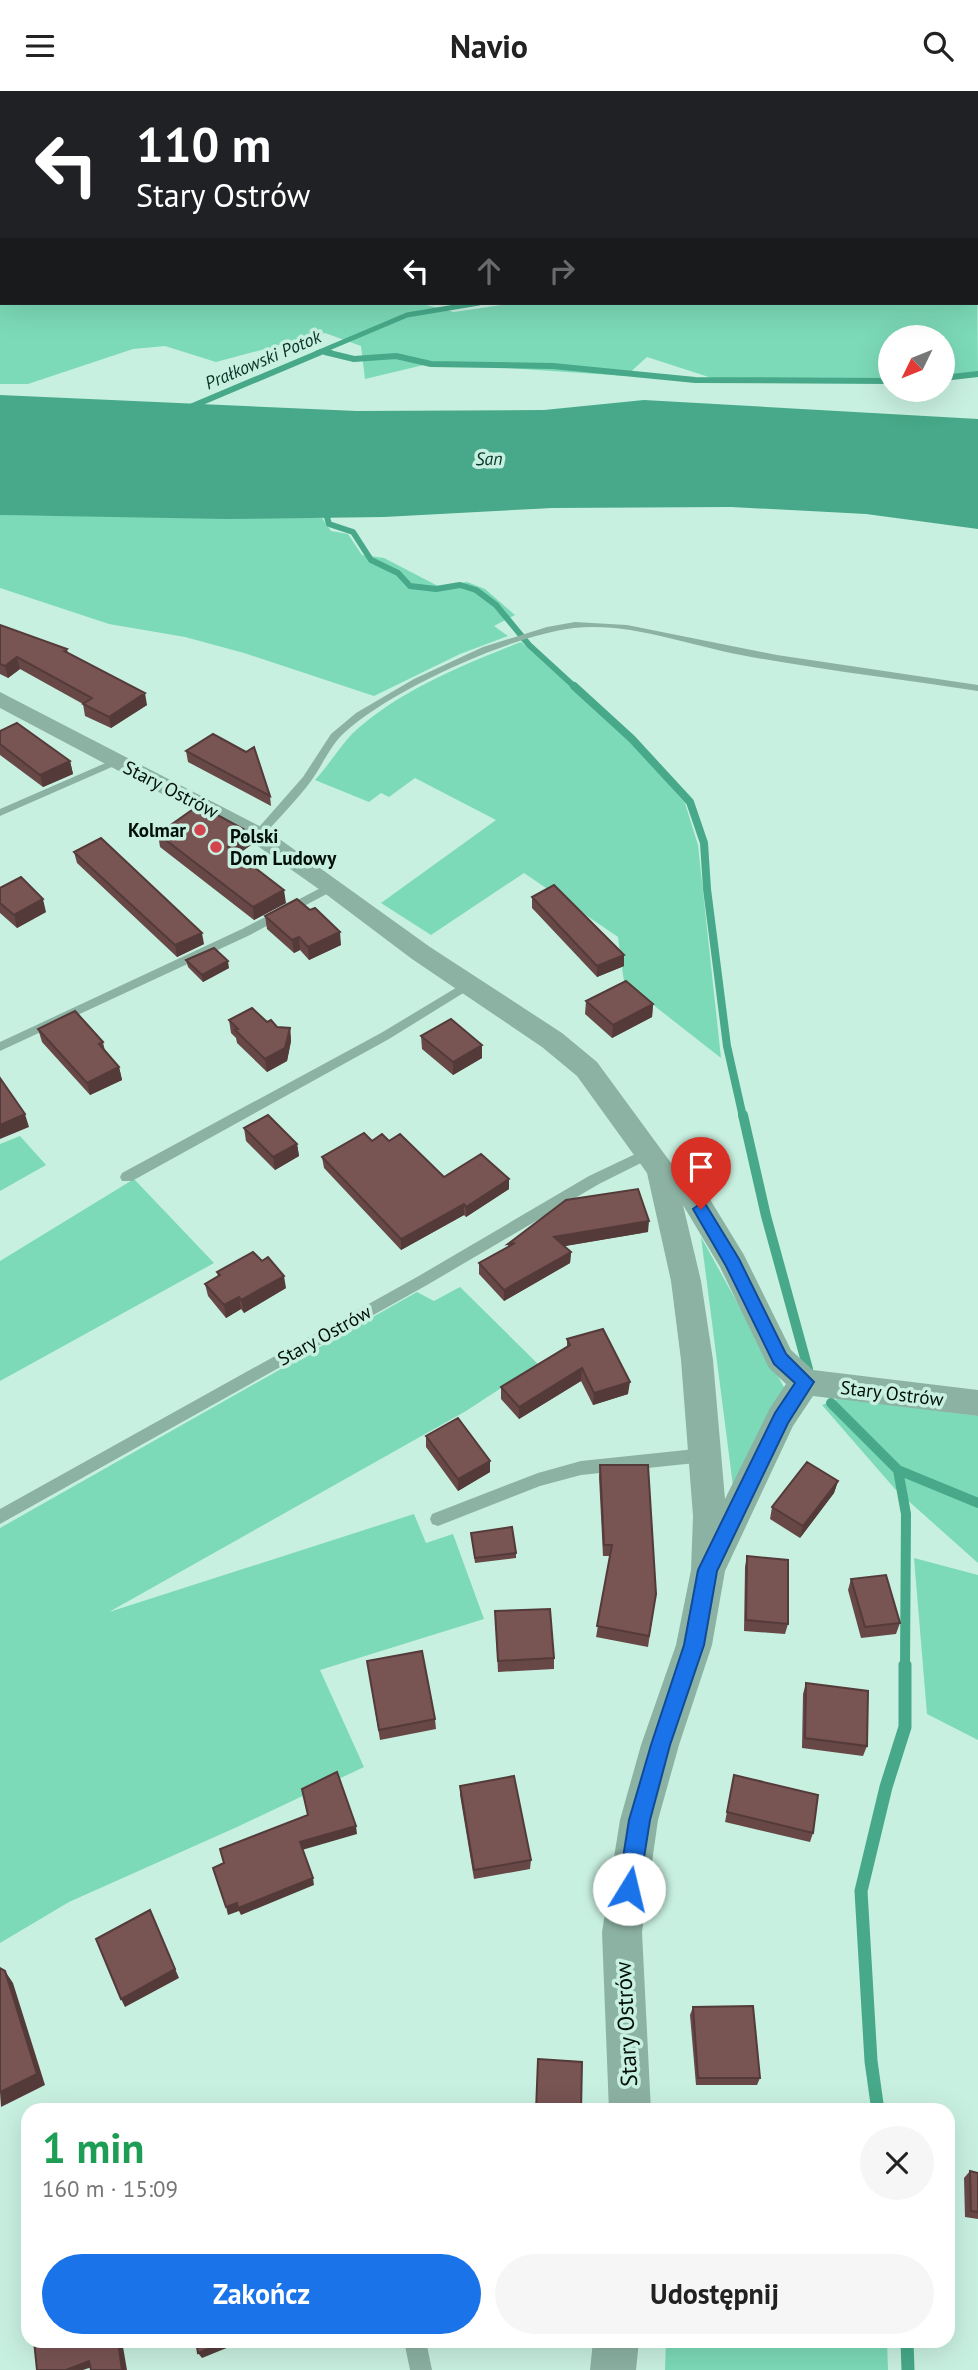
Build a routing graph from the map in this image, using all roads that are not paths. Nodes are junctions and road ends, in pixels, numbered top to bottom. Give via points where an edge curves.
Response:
1 (978, 688) edge
2 (0, 699) edge
3 (117, 761) junction
4 (0, 813) edge
5 (258, 835) junction
6 (332, 885) junction
7 (469, 984) junction
8 (0, 1047) edge
9 (654, 1162) junction
10 (127, 1177) dead end
11 (806, 1382) junction
12 (978, 1403) edge
13 (706, 1455) junction
14 (0, 1517) edge
15 (438, 1519) dead end
16 (708, 1570) junction
17 (630, 2103) edge
18 (416, 2348) edge
19 (615, 2348) edge
20 (421, 2370) edge
21 (613, 2370) edge

1 - 5 lane via 711,646 640,628 571,625 513,641 408,685 365,711 338,732 304,782
2 - 3 street, Stary Ostrów
3 - 4 lane, Stary Ostrów
3 - 5 street, Stary Ostrów
5 - 6 street, Stary Ostrów
6 - 7 street, Stary Ostrów
6 - 8 lane via 246,932
7 - 9 street, Stary Ostrów via 587,1069
7 - 10 lane via 385,1036
9 - 11 street, Stary Ostrów via 690,1191 733,1263 780,1359
9 - 13 street, Stary Ostrów via 686,1281
9 - 14 lane, Stary Ostrów via 594,1180
11 - 12 street, Stary Ostrów
11 - 16 street, Stary Ostrów via 781,1418
13 - 15 lane via 581,1468
13 - 16 street, Stary Ostrów
16 - 17 street, Stary Ostrów via 694,1645 639,1820 622,1931
18 - 20 lane
19 - 21 street

